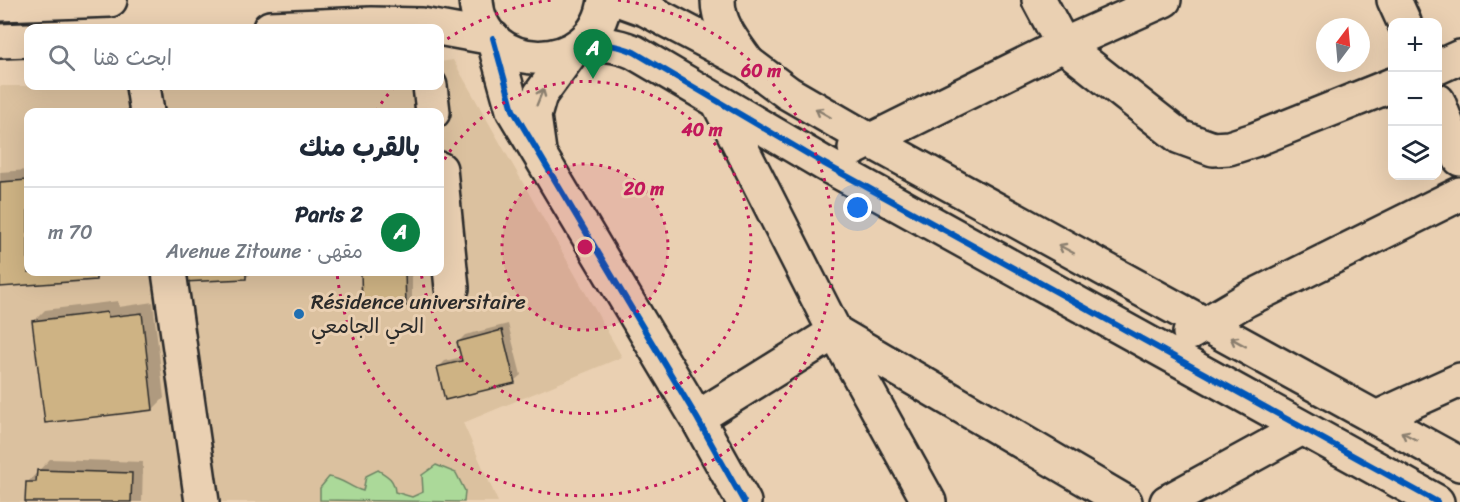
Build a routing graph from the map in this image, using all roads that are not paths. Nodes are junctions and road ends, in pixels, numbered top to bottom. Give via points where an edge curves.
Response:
1 (110, 0) edge
2 (476, 0) edge
3 (605, 0) edge
4 (620, 0) edge
5 (718, 0) edge
6 (1039, 0) edge
7 (1164, 0) edge
8 (1394, 0) edge
9 (0, 4) edge
10 (1402, 18) edge
11 (444, 30) edge
12 (493, 38) junction
13 (24, 40) edge
14 (0, 41) edge
15 (1063, 45) junction
16 (576, 48) junction
17 (1460, 57) edge
18 (748, 63) junction
19 (1442, 65) edge
20 (1388, 88) edge
21 (144, 90) edge
22 (430, 90) edge
23 (718, 102) junction
24 (146, 108) edge
25 (433, 108) edge
26 (1442, 114) edge
27 (871, 141) junction
28 (539, 152) junction
29 (1460, 159) edge
30 (823, 163) junction
31 (1460, 194) edge
32 (444, 209) edge
33 (170, 276) edge
34 (452, 288) dead end
35 (1203, 323) junction
36 (835, 332) junction
37 (1163, 353) junction
38 (1460, 380) edge
39 (697, 418) junction
40 (1376, 418) junction
41 (1302, 428) junction
42 (1460, 464) edge
43 (202, 502) edge
44 (744, 502) edge
45 (929, 502) edge
46 (1125, 502) edge
47 (1167, 502) edge
48 (1437, 502) edge

1 - 9 street
2 - 12 street via 482,23
3 - 16 street via 599,23
4 - 18 street
5 - 18 street via 725,31
6 - 15 street
7 - 15 street
8 - 10 street
11 - 12 street
12 - 16 street via 510,51 530,58 552,58
12 - 28 street via 513,110
13 - 14 street
15 - 20 street via 1180,137 1213,149 1254,140
15 - 27 street
16 - 23 street via 598,43 626,48
28 -> 16 street via 534,116 540,96
17 - 19 street
27 -> 18 street via 788,93
21 - 24 street
22 - 25 street
23 - 30 street
23 - 36 street
26 - 29 street
27 - 30 street
35 -> 27 street
28 - 39 street
30 - 37 street
31 - 35 street
32 - 34 street
33 - 43 street
35 - 37 street
40 -> 35 street
36 - 39 street
36 - 45 street
36 - 46 street
37 - 41 street
38 - 40 street
39 - 44 street
42 -> 40 street
41 - 47 street
41 - 48 street

